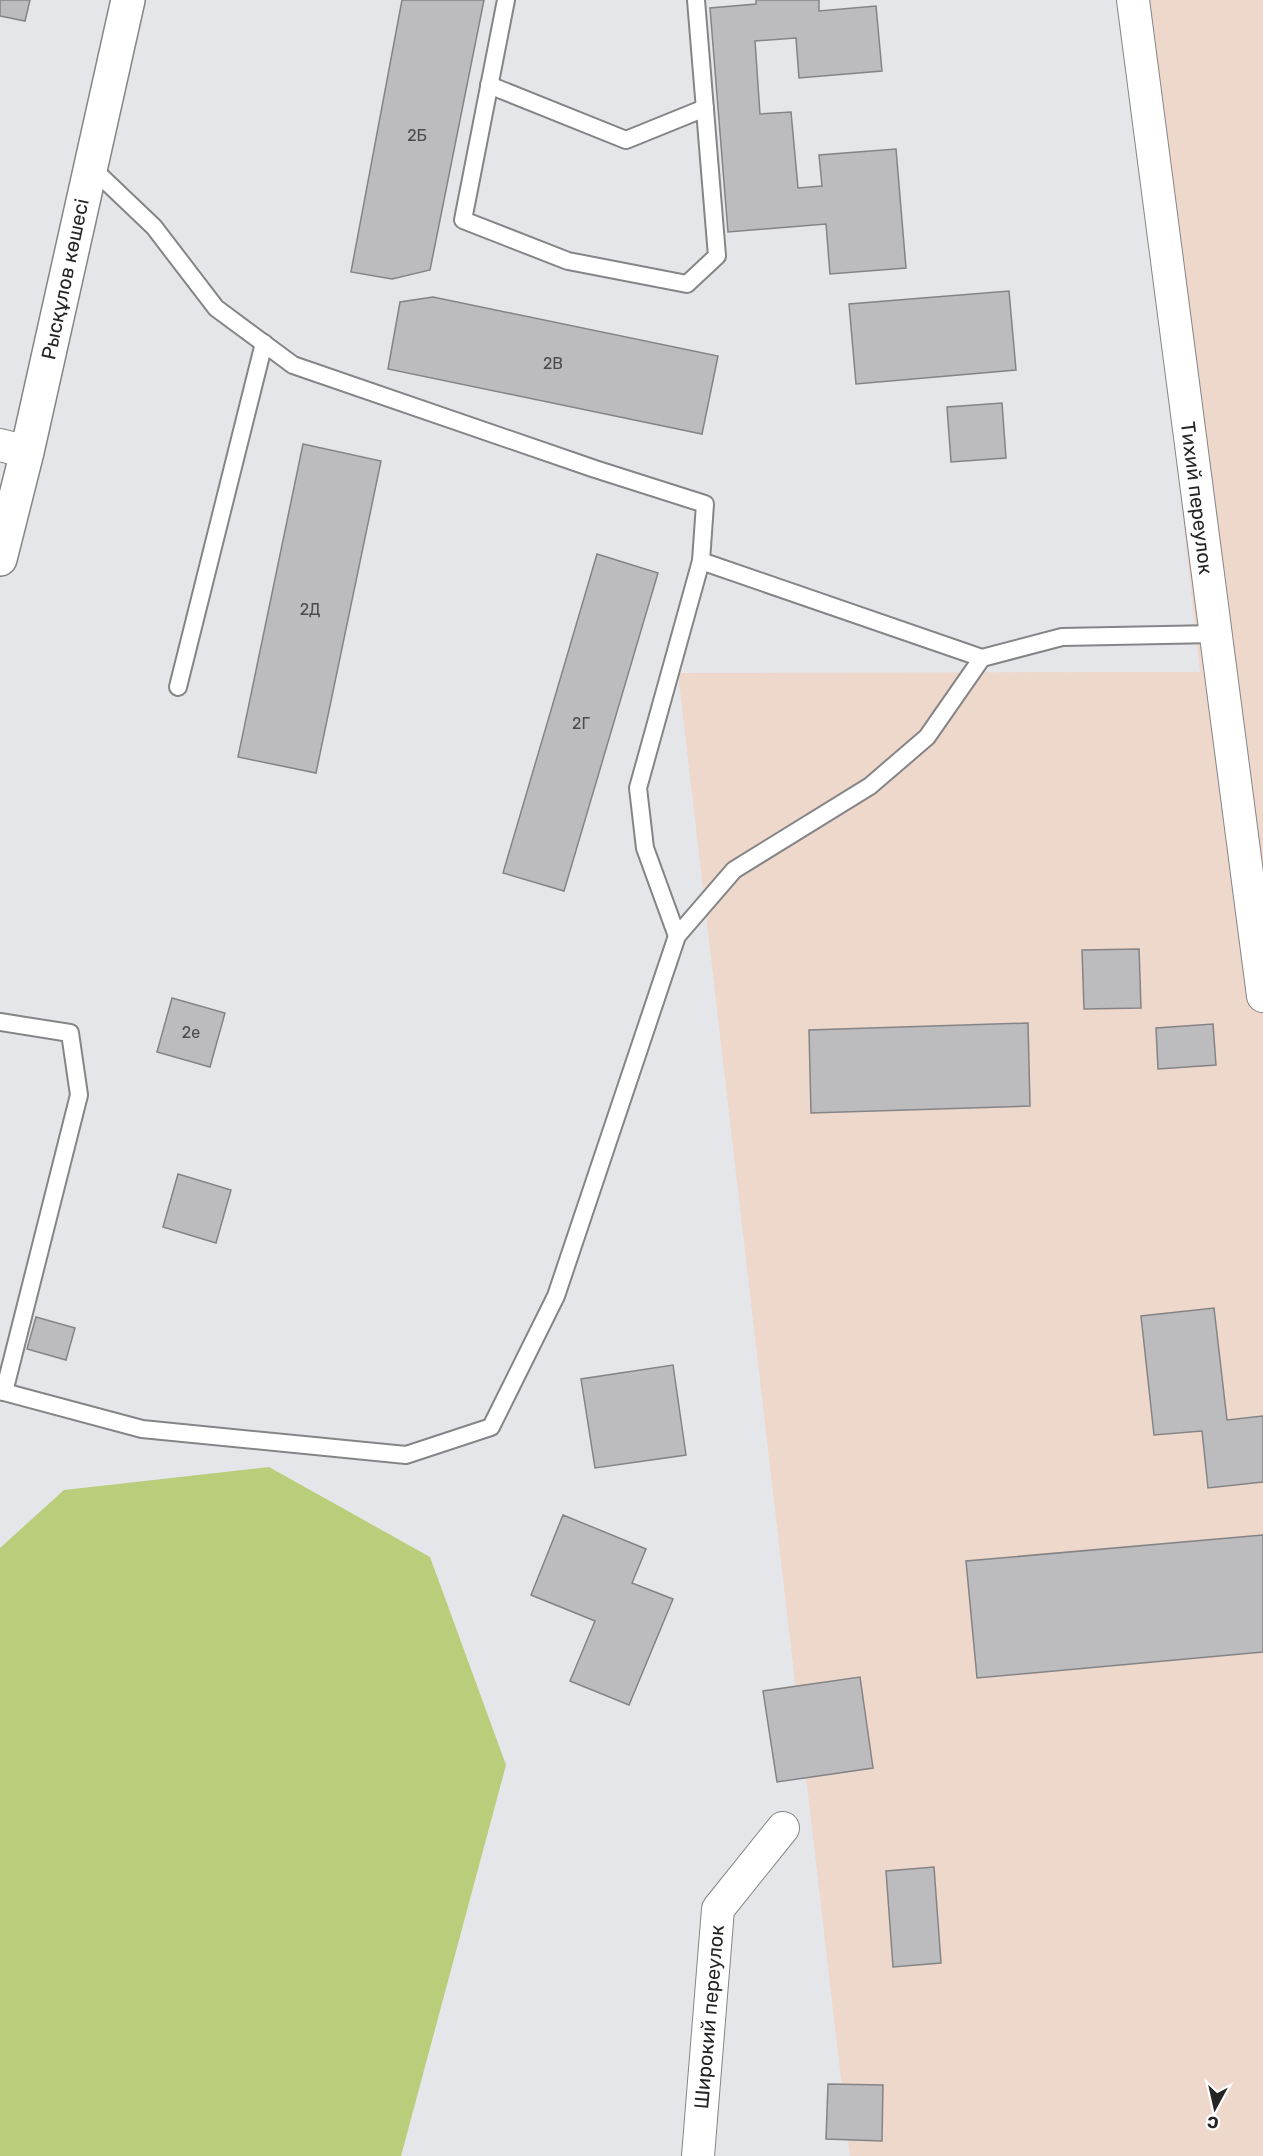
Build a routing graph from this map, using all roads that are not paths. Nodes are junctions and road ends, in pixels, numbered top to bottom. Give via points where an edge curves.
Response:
1 (128, 0) edge
2 (506, 0) edge
3 (696, 0) edge
4 (1133, 0) edge
5 (489, 85) junction
6 (705, 108) junction
7 (90, 166) junction
8 (264, 343) junction
9 (13, 449) edge
10 (0, 559) edge
11 (701, 561) junction
12 (1215, 634) junction
13 (982, 658) junction
14 (178, 687) dead end
15 (677, 936) junction
16 (1263, 996) edge
17 (0, 1022) edge
18 (2, 1391) edge
19 (783, 1828) dead end
20 (698, 2156) edge

1 - 7 street, Рысқұлов көшесі
2 - 5 lane
3 - 6 lane
4 - 12 street, Тихий переулок
5 - 6 lane via 626,140
5 - 6 lane via 463,220 568,261 687,284 717,256
7 - 8 lane via 154,227 216,308
7 - 9 street, Рысқұлов көшесі
8 - 11 lane via 293,365 705,504
8 - 14 lane
9 - 10 street, Рысқұлов көшесі
11 - 13 lane
11 - 15 lane via 639,788 645,848
12 - 13 lane via 1062,637
12 - 16 street, Тихий переулок
13 - 15 lane via 927,737 870,786 734,870
15 - 18 lane via 556,1296 491,1428 406,1455 142,1429
17 - 18 lane via 70,1033 79,1095
19 - 20 street, Широкий переулок via 718,1909

